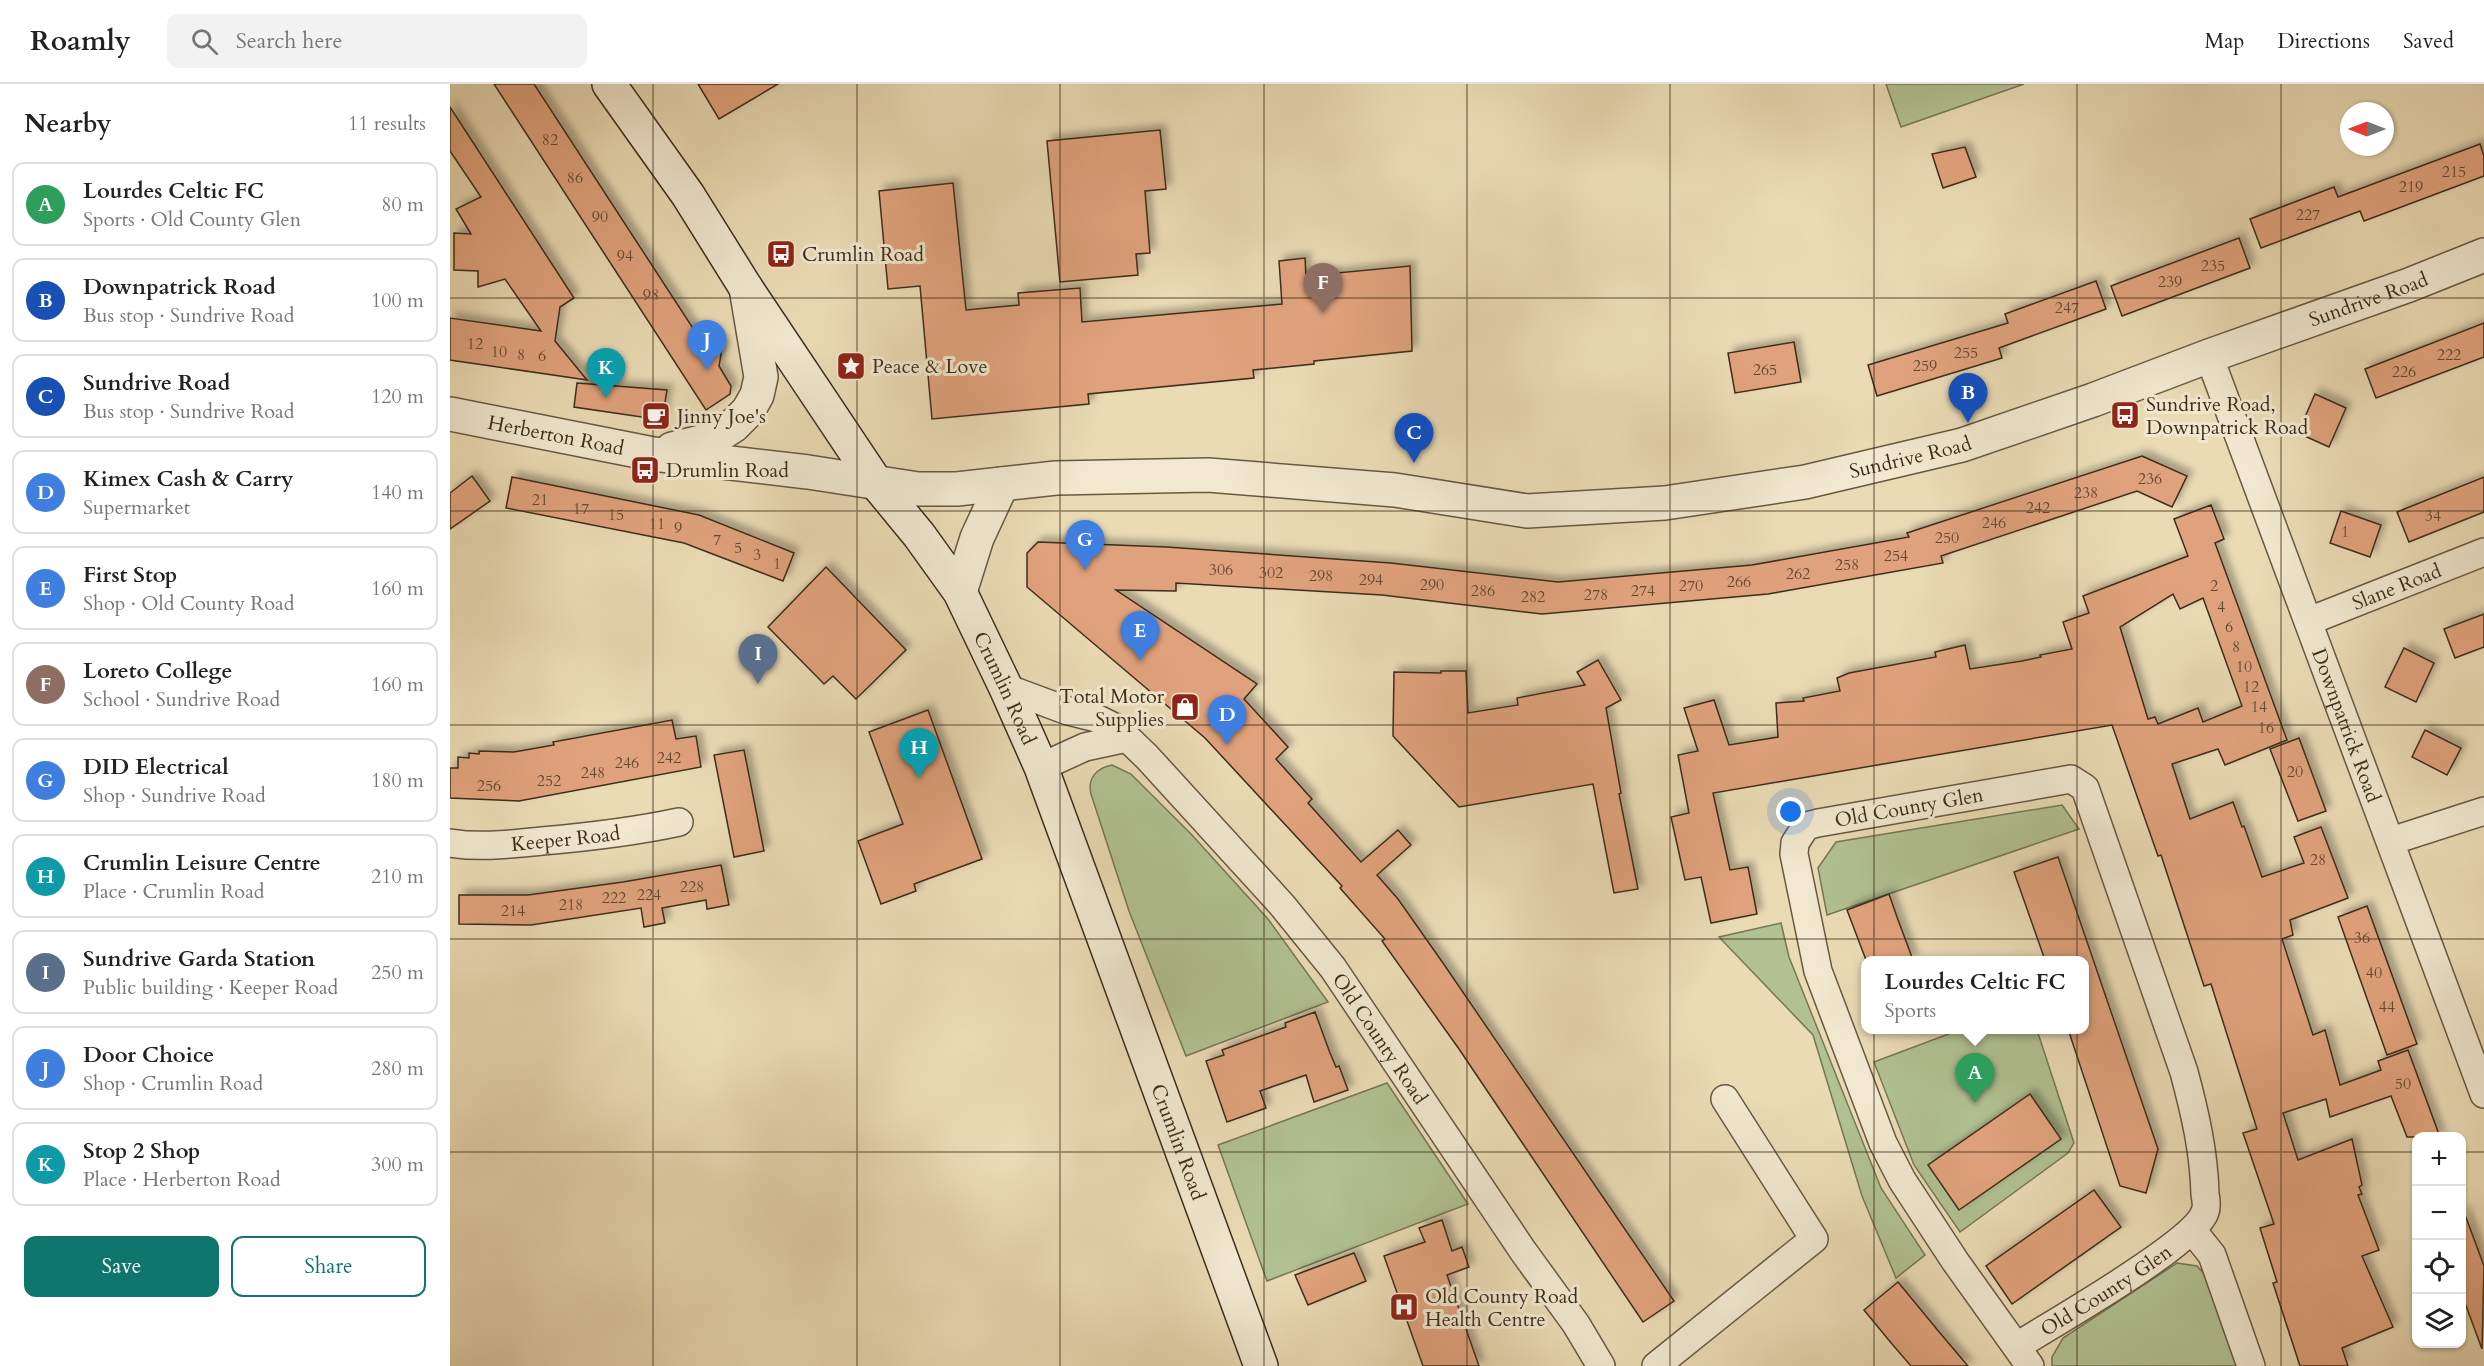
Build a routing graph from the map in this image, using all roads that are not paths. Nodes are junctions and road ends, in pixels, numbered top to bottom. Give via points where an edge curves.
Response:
1 (609, 84) edge
2 (2484, 255) edge
3 (746, 288) junction
4 (2209, 356) junction
5 (450, 414) edge
6 (653, 454) junction
7 (877, 483) junction
8 (1002, 484) junction
9 (2484, 552) edge
10 (960, 592) junction
11 (2309, 621) junction
12 (1006, 688) junction
13 (1127, 738) junction
14 (1041, 767) junction
15 (2484, 811) edge
16 (679, 822) dead end
17 (2391, 841) junction
18 (450, 843) edge
19 (2484, 1094) edge
20 (1725, 1099) dead end
21 (2193, 1231) junction
22 (2023, 1356) edge
23 (1261, 1366) edge
24 (1601, 1366) edge
25 (1656, 1366) edge
26 (2251, 1366) edge

1 - 3 street, Crumlin Road via 693,202
2 - 4 street, Sundrive Road
3 - 6 street via 761,377 757,395 733,426 713,439
3 - 7 street, Crumlin Road
4 - 8 street, Sundrive Road via 1962,445 1805,482 1665,503 1527,511 1395,490 1208,475 1090,476
4 - 11 street, Downpatrick Road
5 - 6 street, Herberton Road
6 - 7 street, Herberton Road
7 - 8 street, Sundrive Road via 918,489
7 - 10 street, Crumlin Road
8 - 10 street via 977,538
9 - 11 street, Slane Road
10 - 12 street, Crumlin Road
11 - 17 street, Downpatrick Road
12 - 13 street, Old County Road via 1096,718
12 - 14 street, Crumlin Road
13 - 14 street via 1085,747
13 - 24 street, Old County Road via 1275,897 1333,968
14 - 23 street, Crumlin Road
15 - 17 street
16 - 18 street, Keeper Road via 636,832 562,840 496,845
17 - 19 street, Downpatrick Road
20 - 25 street via 1814,1239
21 - 22 street, Old County Glen
21 - 22 street, Old County Glen via 2206,1211 2197,1121 2184,1072 2085,788 2071,779 1806,826 1795,843 1794,854 1818,971 1883,1143 1949,1252
21 - 26 street via 2212,1255

